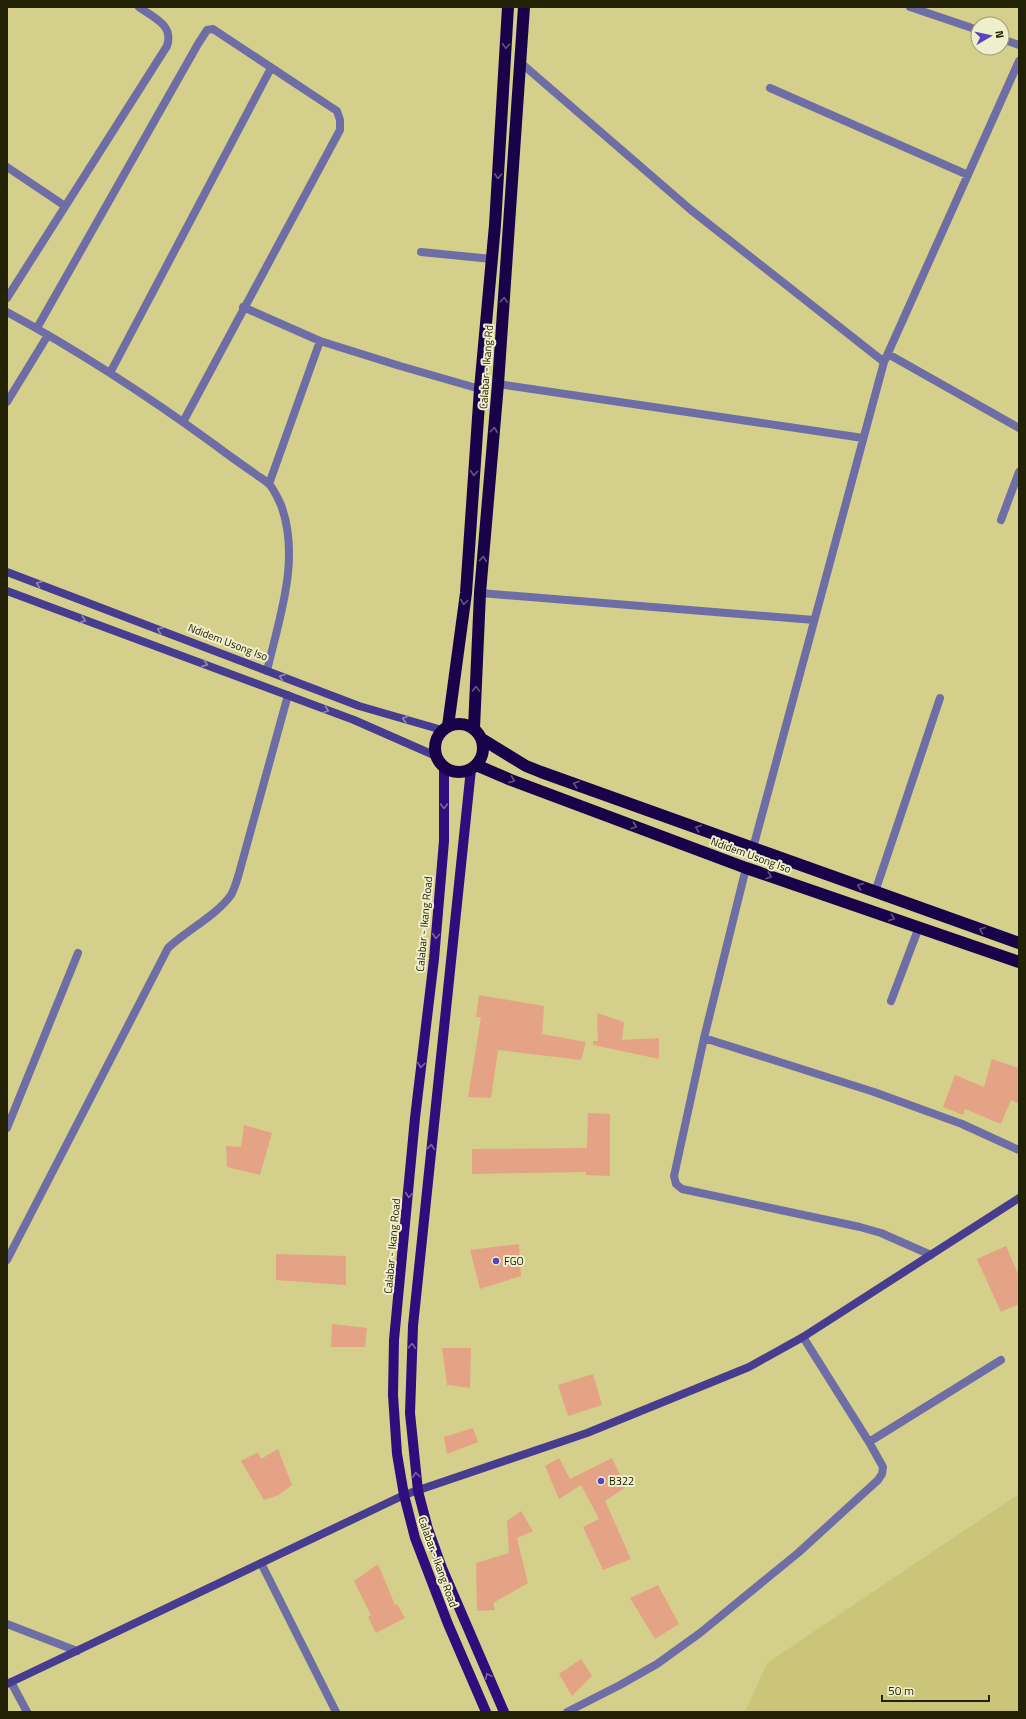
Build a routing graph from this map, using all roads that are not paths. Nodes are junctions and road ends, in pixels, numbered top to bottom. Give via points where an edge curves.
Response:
1 (139, 7) edge
2 (508, 7) edge
3 (524, 7) edge
4 (910, 7) edge
5 (970, 27) edge
6 (1019, 61) edge
7 (521, 63) junction
8 (271, 68) junction
9 (770, 88) dead end
10 (7, 167) edge
11 (968, 175) junction
12 (65, 206) junction
13 (421, 252) dead end
14 (492, 259) junction
15 (7, 298) edge
16 (243, 307) junction
17 (7, 312) edge
18 (37, 328) junction
19 (48, 335) junction
20 (320, 341) junction
21 (888, 354) junction
22 (884, 362) junction
23 (110, 373) junction
24 (498, 384) junction
25 (480, 389) junction
26 (7, 402) edge
27 (183, 422) junction
28 (1019, 428) edge
29 (863, 438) junction
30 (1019, 472) edge
31 (269, 484) junction
32 (1001, 520) dead end
33 (7, 572) edge
34 (7, 591) edge
35 (480, 593) junction
36 (814, 620) junction
37 (267, 671) junction
38 (288, 696) junction
39 (940, 698) dead end
40 (445, 728) junction
41 (474, 728) junction
42 (482, 739) junction
43 (436, 756) junction
44 (444, 767) junction
45 (474, 767) junction
46 (753, 848) junction
47 (746, 868) junction
48 (875, 892) junction
49 (919, 928) junction
50 (1019, 943) edge
51 (78, 953) dead end
52 (1019, 962) edge
53 (891, 1001) dead end
54 (704, 1038) junction
55 (7, 1128) edge
56 (1019, 1150) edge
57 (1019, 1198) edge
58 (931, 1256) junction
59 (7, 1260) edge
60 (803, 1337) junction
61 (1001, 1360) dead end
62 (870, 1442) junction
63 (418, 1491) junction
64 (404, 1495) junction
65 (260, 1563) junction
66 (7, 1624) edge
67 (77, 1651) junction
68 (9, 1683) edge
69 (27, 1712) edge
70 (336, 1712) edge
71 (486, 1712) edge
72 (504, 1712) edge
73 (567, 1712) edge

1 - 12 street via 167,28 170,34 167,46
2 -> 14 highway, Calabar - Ikang Rd
3 - 7 highway, Calabar - Ikang Rd
4 - 5 street
6 - 11 street
7 - 22 street via 691,210
24 -> 7 highway, Calabar - Ikang Rd
8 - 16 street via 336,111 340,120 340,130
8 - 18 street via 213,29 207,30
8 - 23 street
9 - 11 street
10 - 12 street
11 - 21 street
12 - 15 street
13 - 14 street
14 - 25 highway, Calabar - Ikang Rd
16 - 20 street
16 - 27 street
17 - 18 street
18 - 19 street
19 - 23 street
19 - 26 street
20 - 25 street
20 - 31 street
21 - 22 street
21 - 28 street
22 - 29 street
23 - 27 street
24 - 29 street
35 -> 24 highway, Calabar - Ikang Rd
25 -> 40 highway, Calabar - Ikang Rd via 466,593
27 - 31 street
29 - 36 street
30 - 32 street
31 - 37 street via 283,512 288,537 288,565 286,590
37 -> 33 street, Ndidem Usong Iso
34 -> 38 street
35 - 36 street
41 -> 35 highway, Calabar - Ikang Rd
36 - 46 street
40 -> 37 street, Ndidem Usong Iso via 359,706
38 -> 43 street via 354,720
38 - 59 street via 231,895 168,948
39 - 48 street
40 - 41 highway via 461,723
40 - 43 highway via 435,742
41 - 42 highway
42 - 45 highway via 483,753
46 -> 42 highway, Ndidem Usong Iso via 526,766
43 - 44 highway
44 - 45 highway via 457,772
44 -> 64 main road, Calabar - Ikang Road via 441,881 394,1340 394,1415
45 -> 47 highway, Ndidem Usong Iso
63 -> 45 main road, Calabar - Ikang Road via 410,1413 413,1326
48 -> 46 highway, Ndidem Usong Iso
47 -> 49 highway, Ndidem Usong Iso
47 - 54 street
50 -> 48 highway, Ndidem Usong Iso
49 - 52 highway, Ndidem Usong Iso
49 - 53 street
51 - 55 street
54 - 56 street via 874,1092 962,1124
54 - 58 street via 674,1176 678,1186 860,1227 881,1233
57 - 58 street
58 - 60 street
60 - 62 street
60 - 63 street via 749,1367 702,1388 587,1433
61 - 62 street
62 - 73 street via 883,1466 882,1474 798,1553 700,1633 657,1664
63 - 64 street
72 -> 63 main road, Calabar - Ikang Road via 442,1568
64 - 65 street
64 - 71 main road, Calabar - Ikang Road via 428,1574
65 - 67 street
65 - 70 street
66 - 67 street
67 - 68 street
68 - 69 street

